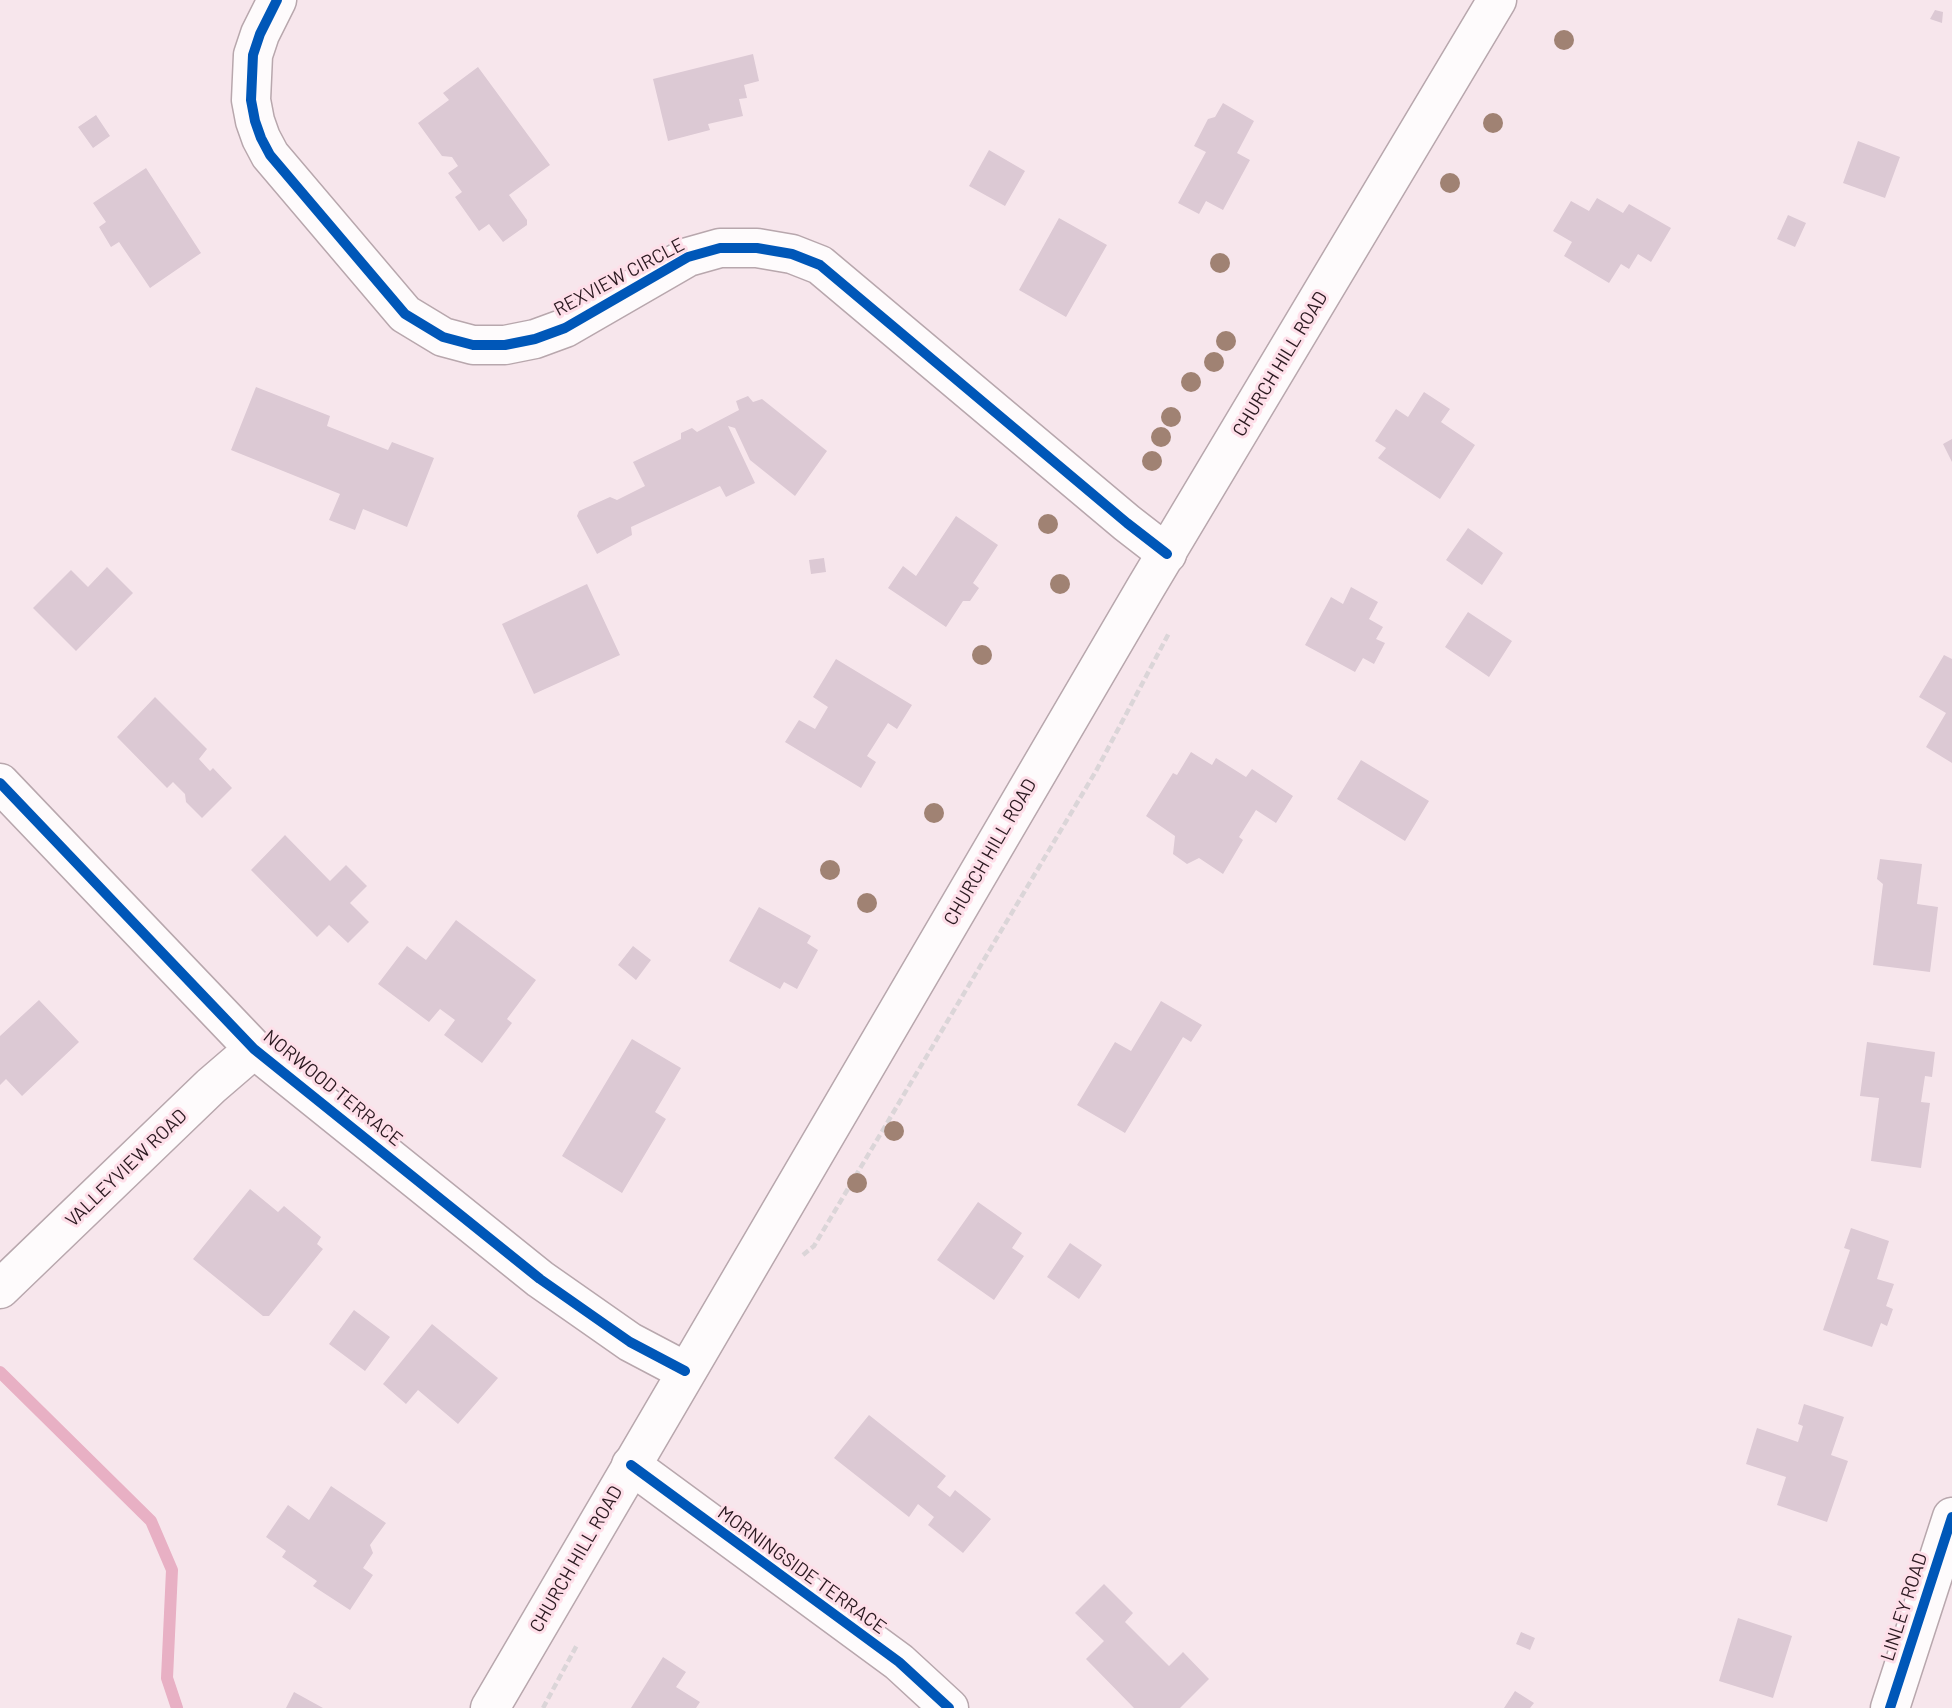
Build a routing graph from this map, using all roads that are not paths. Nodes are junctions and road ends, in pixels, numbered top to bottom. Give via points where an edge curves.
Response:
1 (277, 0) edge
2 (1497, 0) edge
3 (1167, 554) junction
4 (0, 783) edge
5 (254, 1049) junction
6 (0, 1290) edge
7 (685, 1371) junction
8 (631, 1465) junction
9 (1952, 1517) edge
10 (490, 1708) edge
11 (949, 1708) edge
12 (1890, 1708) edge

1 - 3 street, REXVIEW CIRCLE via 253,55 251,100 261,138 270,155 405,314 443,337 473,345 505,345 565,328 688,257 720,248 792,254 820,265
2 - 3 street, CHURCH HILL ROAD
3 - 7 street, CHURCH HILL ROAD
4 - 5 street, NORWOOD TERRACE
5 - 6 street, VALLEYVIEW ROAD
5 - 7 street, NORWOOD TERRACE via 540,1279 630,1342
7 - 8 street, CHURCH HILL ROAD
8 - 10 street, CHURCH HILL ROAD
8 - 11 street, MORNINGSIDE TERRACE via 898,1662
9 - 12 street, LINLEY ROAD

